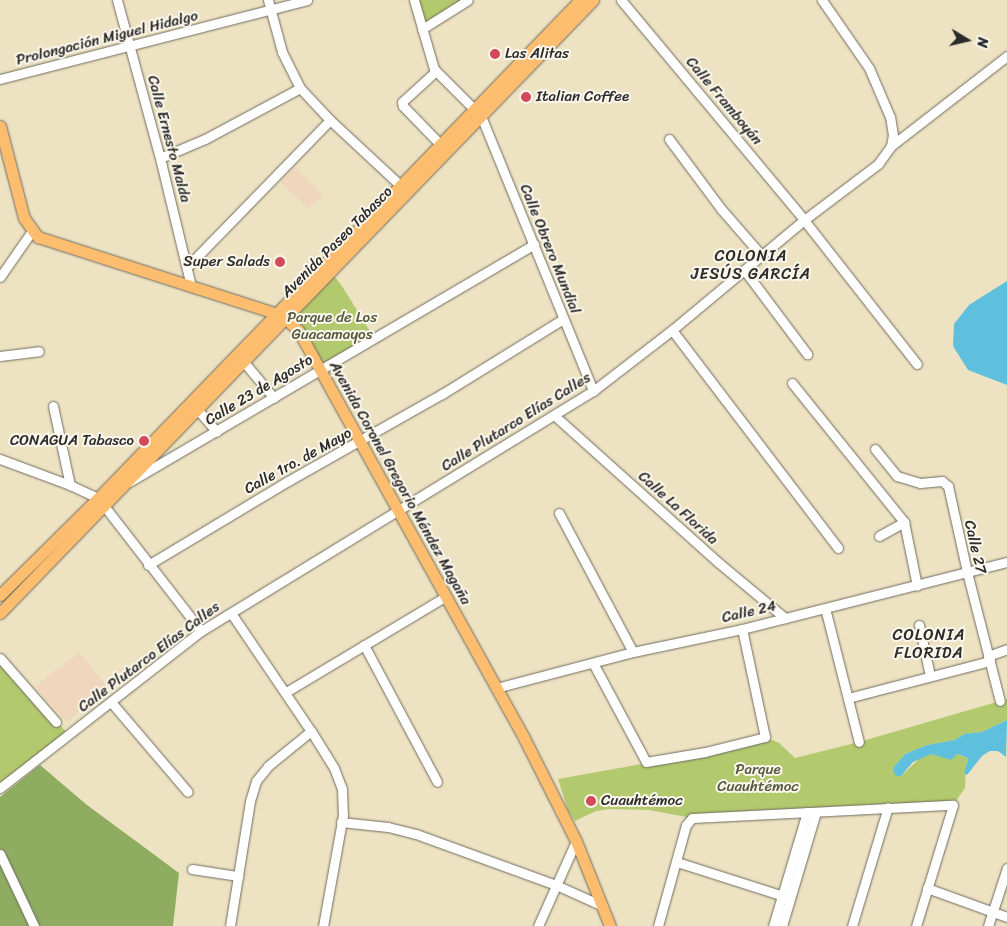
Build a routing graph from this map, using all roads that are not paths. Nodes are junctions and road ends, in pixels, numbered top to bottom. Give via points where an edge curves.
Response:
1 (117, 0) edge
2 (268, 0) edge
3 (307, 0) edge
4 (414, 0) edge
5 (468, 0) edge
6 (580, 0) edge
7 (593, 0) edge
8 (622, 0) edge
9 (822, 0) edge
10 (270, 10) junction
11 (422, 29) junction
12 (130, 47) junction
13 (1007, 56) edge
14 (436, 71) junction
15 (0, 79) edge
16 (300, 88) junction
17 (478, 113) junction
18 (330, 120) junction
19 (0, 126) edge
20 (669, 139) dead end
21 (440, 144) junction
22 (891, 146) junction
23 (160, 158) junction
24 (400, 184) junction
25 (804, 220) junction
26 (32, 231) junction
27 (534, 244) junction
28 (762, 256) junction
29 (187, 267) junction
30 (745, 271) junction
31 (0, 277) edge
32 (192, 286) junction
33 (280, 315) junction
34 (564, 319) junction
35 (672, 330) junction
36 (39, 351) dead end
37 (807, 354) dead end
38 (0, 356) edge
39 (243, 361) junction
40 (917, 364) dead end
41 (320, 370) junction
42 (792, 384) dead end
43 (593, 391) junction
44 (274, 398) junction
45 (53, 406) dead end
46 (197, 409) junction
47 (555, 416) junction
48 (217, 432) junction
49 (359, 443) junction
50 (875, 449) dead end
51 (155, 452) junction
52 (0, 459) edge
53 (155, 469) junction
54 (127, 484) junction
55 (70, 485) junction
56 (101, 502) junction
57 (398, 510) junction
58 (559, 513) dead end
59 (904, 522) junction
60 (878, 536) dead end
61 (838, 548) dead end
62 (1007, 562) edge
63 (148, 565) junction
64 (967, 572) junction
65 (917, 586) junction
66 (0, 595) edge
67 (445, 597) junction
68 (825, 608) junction
69 (0, 613) edge
70 (231, 613) junction
71 (784, 618) junction
72 (919, 625) dead end
73 (742, 628) junction
74 (201, 631) junction
75 (364, 645) junction
76 (1007, 649) edge
77 (633, 652) junction
78 (0, 658) edge
79 (989, 659) junction
80 (593, 663) junction
81 (930, 676) junction
82 (496, 688) junction
83 (286, 692) junction
84 (848, 698) junction
85 (1000, 701) dead end
86 (111, 702) junction
87 (56, 722) dead end
88 (311, 731) junction
89 (859, 742) dead end
90 (437, 782) dead end
91 (0, 788) edge
92 (188, 792) dead end
93 (888, 806) junction
94 (811, 812) junction
95 (341, 822) junction
96 (576, 841) junction
97 (0, 854) edge
98 (678, 862) junction
99 (1007, 868) edge
100 (192, 869) dead end
101 (238, 876) junction
102 (556, 885) junction
103 (927, 888) junction
104 (786, 896) junction
105 (603, 906) junction
106 (992, 912) junction
107 (1007, 917) edge
108 (34, 926) edge
109 (230, 926) edge
110 (323, 926) edge
111 (538, 926) edge
112 (610, 926) edge
113 (658, 926) edge
114 (773, 926) edge
115 (782, 926) edge
116 (852, 926) edge
117 (916, 926) edge
118 (988, 926) edge

1 - 12 street, Calle Ernesto Malda
2 - 10 street
3 - 10 street, Prolongación Miguel Hidalgo
4 - 11 street
5 - 11 street
6 - 17 main road, Avenida Paseo Tabasco
7 - 17 main road, Avenida Paseo Tabasco
8 - 25 street, Calle Framboyán
9 - 22 street via 869,68 881,93 892,125
10 - 12 street, Prolongación Miguel Hidalgo
10 - 16 street via 282,52
11 - 14 street
12 - 15 street, Prolongación Miguel Hidalgo
12 - 23 street, Calle Ernesto Malda
13 - 22 street, Calle Plutarco Elías Calles
14 - 17 street
14 - 21 street via 402,102
16 - 18 street
16 - 23 street via 205,139
17 - 21 main road, Avenida Paseo Tabasco
17 - 27 street, Calle Obrero Mundial
17 - 33 main road, Avenida Paseo Tabasco
18 - 24 street
18 - 29 street
19 - 26 main road via 24,218
20 - 28 street via 722,210
21 - 24 main road, Avenida Paseo Tabasco
22 - 25 street, Calle Plutarco Elías Calles via 878,164
23 - 29 street, Calle Ernesto Malda
24 - 33 main road, Avenida Paseo Tabasco
25 - 28 street, Calle Plutarco Elías Calles
25 - 40 street, Calle Framboyán
26 - 31 street
26 - 32 main road, Avenida Coronel Gregorio Méndez Magaña via 44,241
27 - 34 street, Calle Obrero Mundial
27 - 41 street, Calle 23 de Agosto
28 - 30 street, Calle Plutarco Elías Calles
29 - 32 street, Calle Ernesto Malda
30 - 35 street, Calle Plutarco Elías Calles
30 - 37 street
32 - 33 main road, Avenida Coronel Gregorio Méndez Magaña
33 - 39 main road, Avenida Paseo Tabasco
33 - 41 main road, Avenida Coronel Gregorio Méndez Magaña via 304,339
33 - 56 main road, Avenida Paseo Tabasco
34 - 43 street, Calle Obrero Mundial
34 - 49 street, Calle 1ro. de Mayo
35 - 43 street, Calle Plutarco Elías Calles
35 - 61 street
36 - 38 street
39 - 44 street
39 - 46 main road, Avenida Paseo Tabasco
41 - 44 street, Calle 23 de Agosto
41 - 49 main road, Avenida Coronel Gregorio Méndez Magaña
42 - 59 street
43 - 47 street, Calle Plutarco Elías Calles
44 - 48 street, Calle 23 de Agosto
45 - 55 street
46 - 48 street
46 - 51 main road, Avenida Paseo Tabasco
47 - 57 street, Calle Plutarco Elías Calles
47 - 71 street, Calle La Florida
48 - 53 street, Calle 23 de Agosto
49 - 57 main road, Avenida Coronel Gregorio Méndez Magaña
49 - 63 street, Calle 1ro. de Mayo via 288,481
50 - 64 street, Calle 27 via 897,476 920,483 946,482
51 - 53 main road
51 - 54 main road, Avenida Paseo Tabasco
52 - 55 street
53 - 54 street, Calle 23 de Agosto
54 - 56 main road, Avenida Paseo Tabasco
55 - 56 street
56 - 63 street
56 - 66 main road, Avenida Paseo Tabasco
56 - 69 main road, Avenida Paseo Tabasco
57 - 67 main road, Avenida Coronel Gregorio Méndez Magaña
57 - 70 street, Calle Plutarco Elías Calles
58 - 77 street
59 - 60 street
59 - 65 street
62 - 64 street, Calle 24
63 - 74 street
64 - 65 street, Calle 24
64 - 79 street, Calle 27
65 - 68 street, Calle 24
67 - 75 street
67 - 82 main road, Avenida Coronel Gregorio Méndez Magaña
68 - 71 street, Calle 24
68 - 84 street
70 - 74 street, Calle Plutarco Elías Calles
70 - 83 street
71 - 73 street, Calle 24
72 - 81 street
73 - 77 street, Calle 24
73 - 80 street via 765,737 705,752 646,762
74 - 86 street, Calle Plutarco Elías Calles
75 - 83 street
75 - 90 street
76 - 79 street
77 - 80 street, Calle 24
78 - 87 street
79 - 81 street
79 - 85 street, Calle 27
80 - 82 street, Calle 24
81 - 84 street
82 - 96 main road, Avenida Coronel Gregorio Méndez Magaña
83 - 88 street
84 - 89 street
86 - 91 street, Calle Plutarco Elías Calles
86 - 92 street
88 - 95 street via 338,778 344,799
88 - 101 street via 268,766 256,781
93 - 94 street
93 - 103 street via 953,805
93 - 116 street
94 - 98 street via 692,818 686,825
94 - 104 street
95 - 102 street via 410,832
95 - 110 street
96 - 102 street
96 - 105 main road, Avenida Coronel Gregorio Méndez Magaña
97 - 108 street
98 - 104 street
98 - 113 street
99 - 106 street
100 - 101 street
101 - 109 street
102 - 105 street
102 - 111 street
103 - 106 street
103 - 117 street
104 - 114 street
104 - 115 street
105 - 112 main road, Avenida Coronel Gregorio Méndez Magaña
106 - 107 street
106 - 118 street

